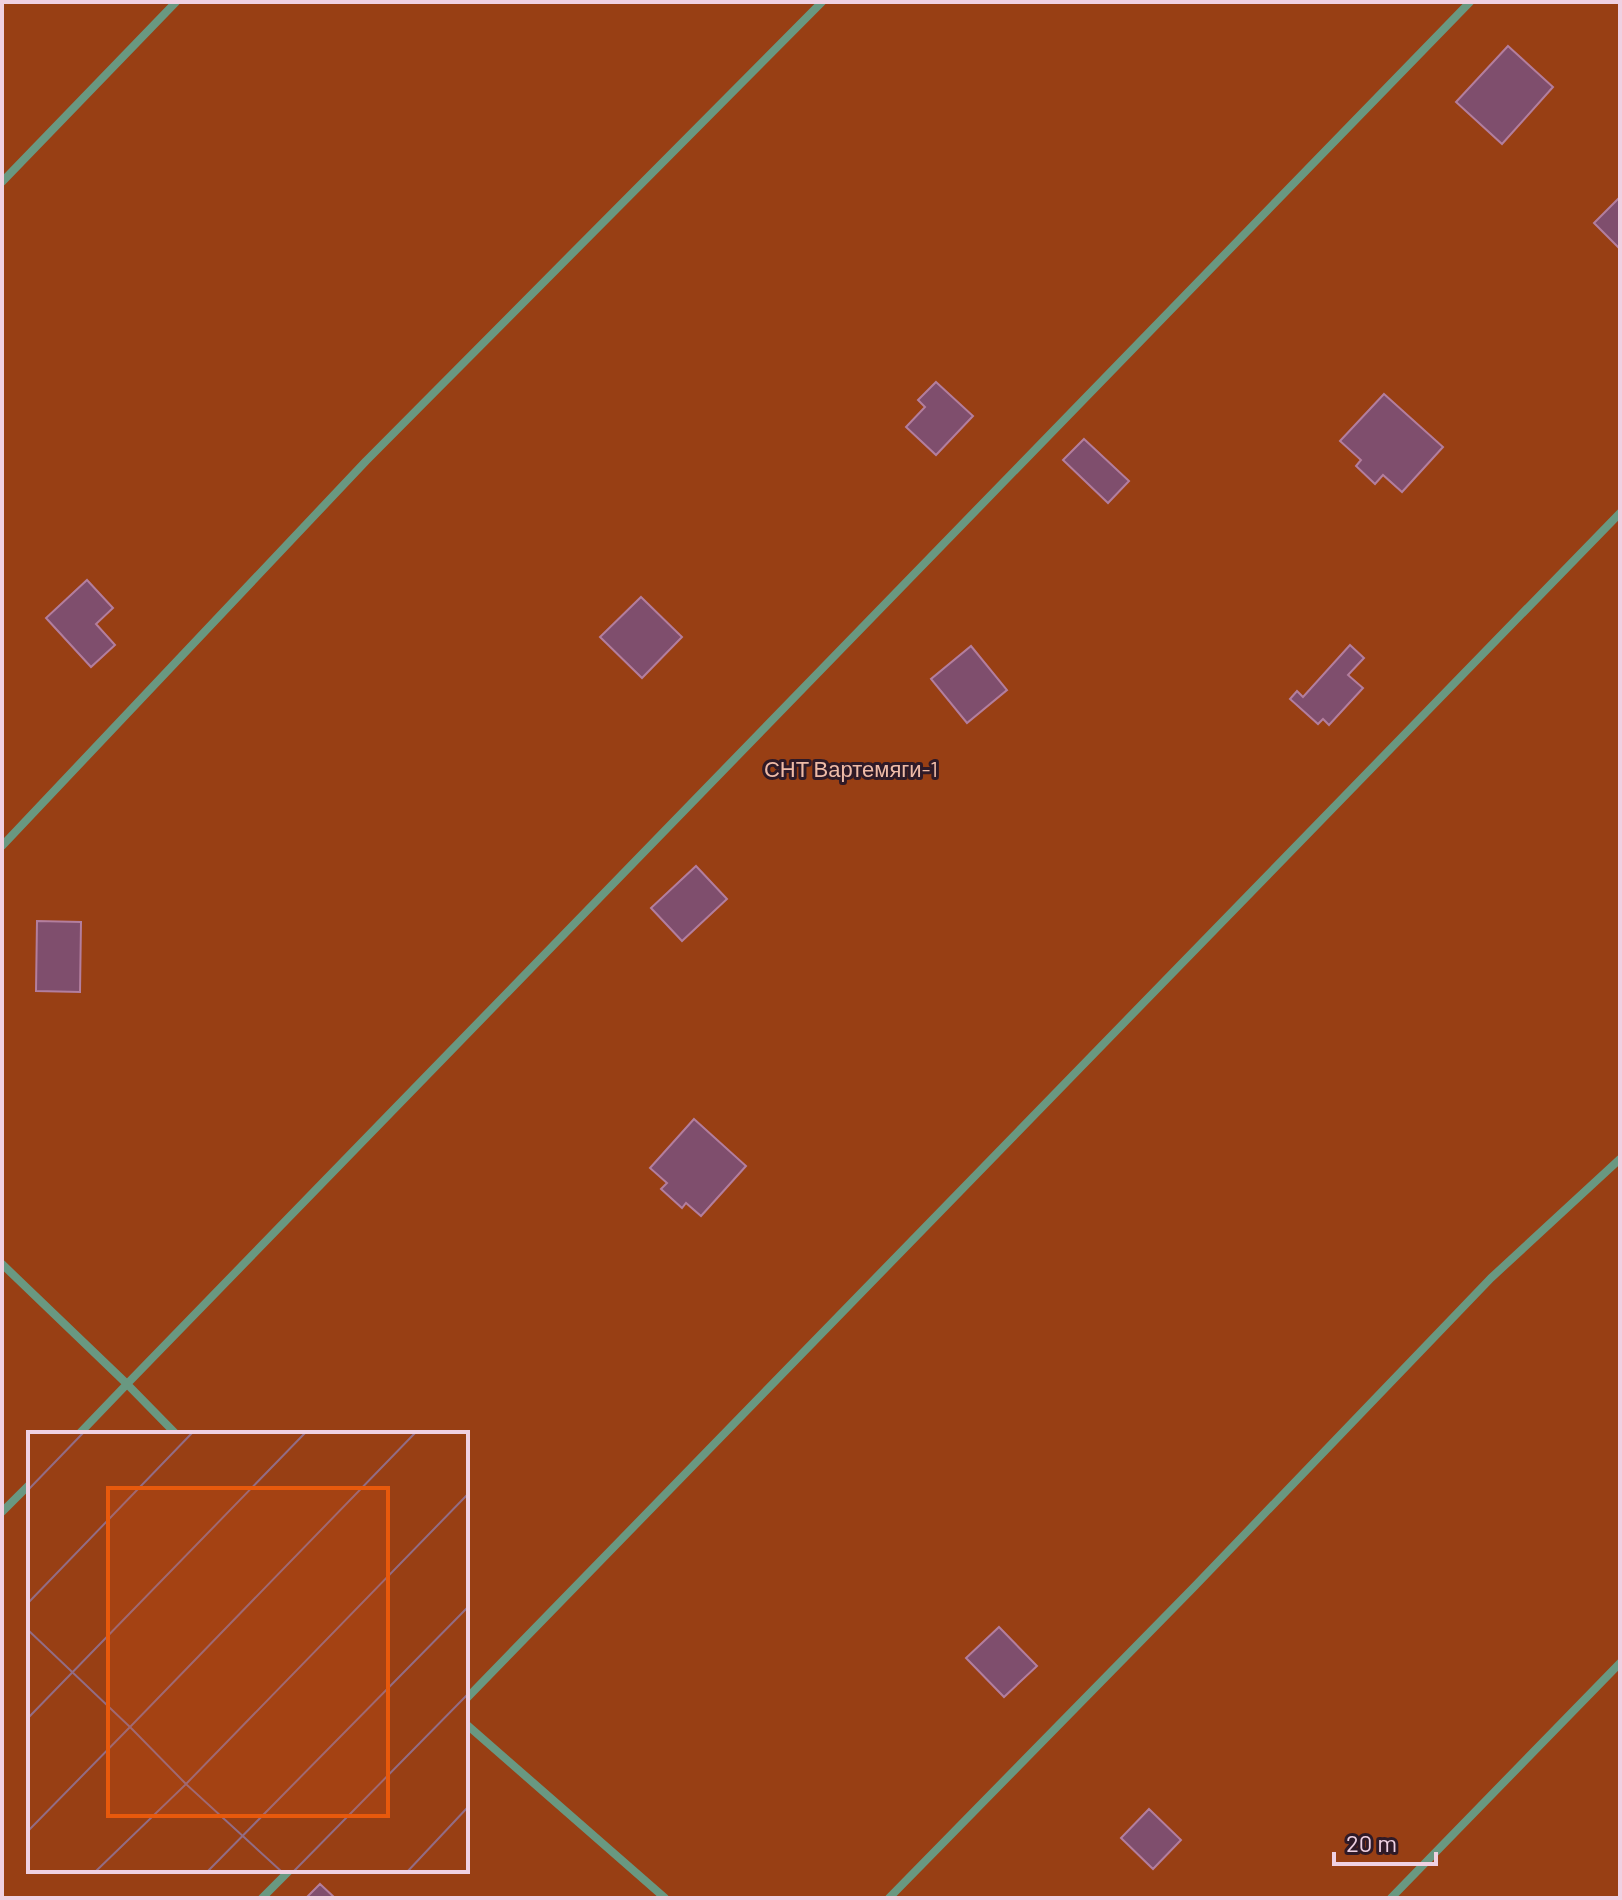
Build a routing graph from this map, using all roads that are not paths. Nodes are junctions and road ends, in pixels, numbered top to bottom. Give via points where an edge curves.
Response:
1 (176, 2) edge
2 (822, 2) edge
3 (1470, 2) edge
4 (2, 182) edge
5 (1620, 513) edge
6 (2, 846) edge
7 (1620, 1159) edge
8 (2, 1264) edge
9 (127, 1384) junction
10 (81, 1432) edge
11 (174, 1432) edge
12 (28, 1486) edge
13 (2, 1512) edge
14 (1620, 1663) edge
15 (468, 1697) edge
16 (468, 1726) edge
17 (288, 1872) edge
18 (262, 1898) edge
19 (665, 1898) edge
20 (889, 1898) edge
21 (1391, 1898) edge

1 - 4 street
2 - 6 street via 366,461
3 - 9 street
5 - 15 street
7 - 20 street via 1491,1278
8 - 9 street
9 - 10 street
9 - 11 street
12 - 13 street
14 - 21 street
16 - 19 street
17 - 18 street

